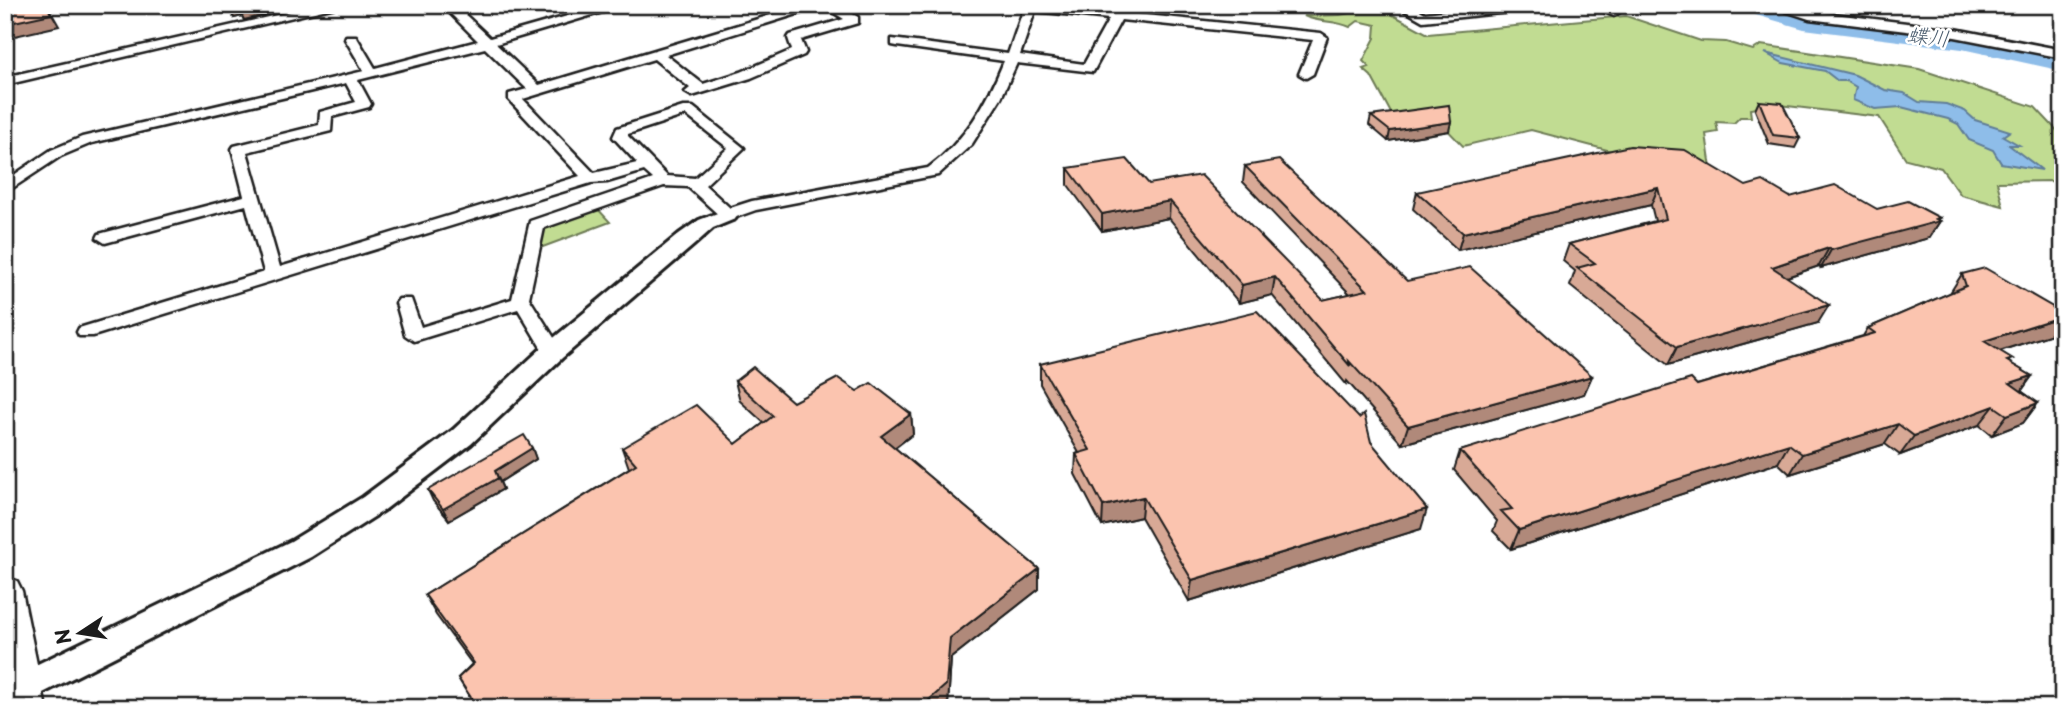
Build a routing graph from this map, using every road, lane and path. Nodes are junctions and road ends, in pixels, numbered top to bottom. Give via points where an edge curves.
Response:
1 (338, 5) edge
2 (818, 5) edge
3 (828, 5) edge
4 (1304, 5) edge
5 (1321, 5) edge
6 (1401, 5) edge
7 (1538, 5) edge
8 (1593, 5) edge
9 (1773, 5) edge
10 (453, 6) edge
11 (614, 6) edge
12 (1031, 6) edge
13 (1614, 12) dead end
14 (1117, 16) junction
15 (351, 39) dead end
16 (897, 42) dead end
17 (486, 43) junction
18 (655, 53) junction
19 (2063, 54) edge
20 (1012, 58) junction
21 (372, 73) junction
22 (1306, 74) dead end
23 (350, 78) junction
24 (5, 81) edge
25 (536, 90) junction
26 (646, 165) junction
27 (590, 178) junction
28 (663, 181) junction
29 (696, 185) junction
30 (5, 188) edge
31 (251, 199) junction
32 (728, 215) junction
33 (105, 238) dead end
34 (273, 274) junction
35 (522, 302) junction
36 (405, 303) dead end
37 (86, 332) dead end
38 (553, 352) junction
39 (5, 591) edge
40 (25, 698) edge

1 - 24 street
2 - 18 street
3 - 18 street via 854,20 794,38 799,52 696,90
4 - 5 street
6 - 7 street via 1423,17
8 - 13 street
9 - 19 street via 1809,15 1955,33
10 - 17 street
11 - 17 street
12 - 14 street
12 - 20 street
14 - 20 street via 1088,69
14 - 22 street via 1321,37
15 - 21 street
16 - 20 street
17 - 21 street
17 - 25 street
18 - 25 street
20 - 32 street via 971,136 933,172 752,206
21 - 23 street
23 - 30 street via 87,140 56,153
23 - 31 street via 364,104 325,114 326,128 239,149
25 - 27 street via 514,97
26 - 27 street
26 - 28 street
26 - 29 street via 620,137 622,131 683,106 737,148
27 - 34 street
28 - 29 street
28 - 35 street via 536,225
29 - 32 street
31 - 33 street
31 - 34 street
32 - 38 street via 706,224
34 - 37 street
35 - 36 street via 414,335
35 - 38 street
38 - 40 street via 462,437 373,504 301,550
39 - 40 main road

